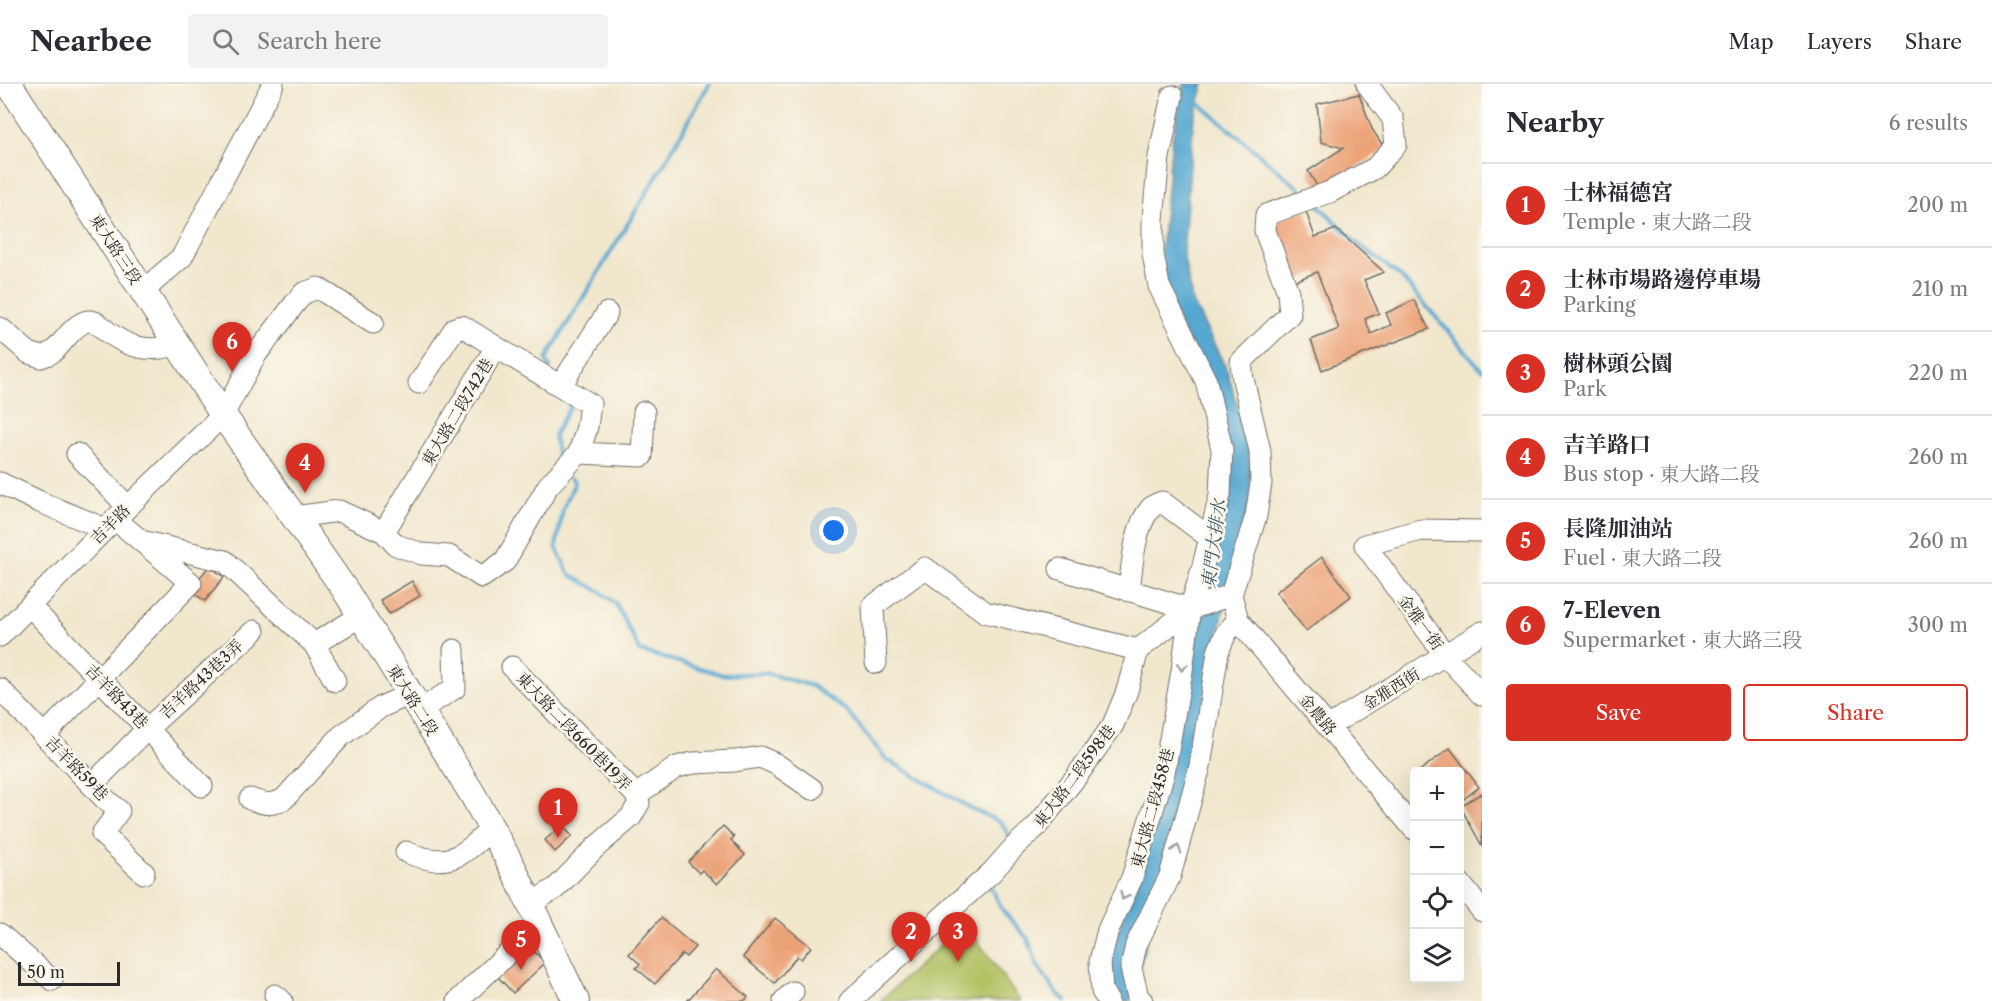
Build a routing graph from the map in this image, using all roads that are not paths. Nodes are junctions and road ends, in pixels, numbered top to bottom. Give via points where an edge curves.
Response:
1 (9, 84) edge
2 (273, 84) edge
3 (1367, 84) edge
4 (1172, 96) dead end
5 (143, 291) junction
6 (607, 313) dead end
7 (373, 323) dead end
8 (0, 328) edge
9 (177, 344) junction
10 (496, 347) junction
11 (419, 383) dead end
12 (561, 385) junction
13 (644, 412) dead end
14 (223, 414) junction
15 (579, 453) junction
16 (77, 454) dead end
17 (0, 483) edge
18 (294, 517) junction
19 (116, 518) junction
20 (1482, 531) edge
21 (384, 532) junction
22 (1210, 538) junction
23 (141, 541) junction
24 (1060, 569) dead end
25 (1129, 591) junction
26 (1231, 595) junction
27 (30, 606) junction
28 (1190, 609) junction
29 (361, 616) junction
30 (1238, 620) junction
31 (254, 631) dead end
32 (1482, 632) edge
33 (0, 636) edge
34 (314, 644) junction
35 (454, 650) dead end
36 (1138, 650) junction
37 (1445, 655) junction
38 (876, 663) dead end
39 (512, 667) dead end
40 (100, 678) junction
41 (335, 681) dead end
42 (0, 689) edge
43 (1482, 695) edge
44 (415, 702) junction
45 (1329, 726) junction
46 (148, 728) junction
47 (45, 735) junction
48 (92, 785) junction
49 (202, 786) dead end
50 (812, 789) dead end
51 (636, 795) junction
52 (250, 799) dead end
53 (1410, 824) edge
54 (492, 828) junction
55 (406, 852) dead end
56 (144, 873) dead end
57 (1464, 889) edge
58 (1482, 911) edge
59 (534, 912) junction
60 (0, 934) edge
61 (52, 980) dead end
62 (458, 1001) edge
63 (576, 1001) edge
64 (850, 1001) edge
65 (1108, 1001) edge
66 (1142, 1001) edge

1 - 5 main road, 東大路三段
2 - 5 street via 182,256
3 - 26 street via 1393,118 1396,145 1375,168 1312,199 1266,215 1265,231 1288,292 1290,314 1241,362 1260,451 1261,483 1256,516
4 - 22 street, 東大路二段458巷 via 1159,157 1153,255 1159,286 1206,381 1222,449 1220,495
5 - 9 main road, 東大路三段
6 - 12 street
7 - 14 street, 吉羊路 via 318,288 304,293 255,356
8 - 9 street via 29,353 42,357 87,321 97,322 137,349 162,350
9 - 14 main road, 東大路三段
10 - 11 street via 462,326 454,328
10 - 12 street, 東大路二段742巷
10 - 21 street, 東大路二段742巷
12 - 15 street, 東大路二段742巷 via 590,404
13 - 15 street via 642,456
14 - 18 main road, 東大路二段
14 - 19 street, 吉羊路
15 - 21 street via 548,486 505,561 482,577 449,556 422,554 396,544
16 - 19 street
17 - 19 street via 40,502
18 - 21 street via 339,511
18 - 29 main road, 東大路二段
19 - 23 street
19 - 27 street, 吉羊路
20 - 37 street, 金雅一街 via 1421,530 1365,545
22 - 25 street via 1162,502 1151,507 1143,520 1133,557
22 - 28 street, 東大路二段458巷
23 - 34 street via 225,561
23 - 40 street via 191,583
24 - 25 street
25 - 28 street
26 - 28 street
26 - 30 street, 金農路
27 - 33 street, 吉羊路
27 - 40 street, 吉羊路43巷
28 - 36 street
28 -> 65 street, 東大路二段458巷 via 1164,773 1132,878 1108,930 1100,961 1102,991
29 - 34 street
29 - 44 main road, 東大路二段
30 - 45 street, 金農路
66 -> 30 street via 1131,968 1136,945 1170,876 1200,766 1218,652 1226,633
31 - 46 street, 吉羊路43巷3弄
32 - 37 street, 金雅西街
34 - 41 street
35 - 44 street via 455,688
36 - 38 street via 985,612 925,568 873,606
36 - 64 street, 東大路二段598巷 via 1113,725 1036,827
37 - 43 street, 金雅一街
37 - 45 street, 金雅西街
39 - 51 street, 東大路二段660巷19弄
40 - 46 street, 吉羊路43巷
40 - 47 street
42 - 47 street, 吉羊路59巷
44 - 52 street via 381,707 341,736 284,799 264,805
44 - 54 main road, 東大路二段
45 - 53 street, 金農路
46 - 48 street, 吉羊路43巷3弄
46 - 49 street, 吉羊路43巷
47 - 48 street, 吉羊路59巷
48 - 56 street, 吉羊路59巷 via 119,811 102,834
50 - 51 street via 776,764 760,758 678,767
51 - 59 street via 639,803 631,817 596,847
54 - 55 street via 461,856 452,859 417,857
54 - 59 main road, 東大路二段
57 - 58 street
59 - 62 street via 518,945
59 - 63 main road, 東大路二段
60 - 61 street

